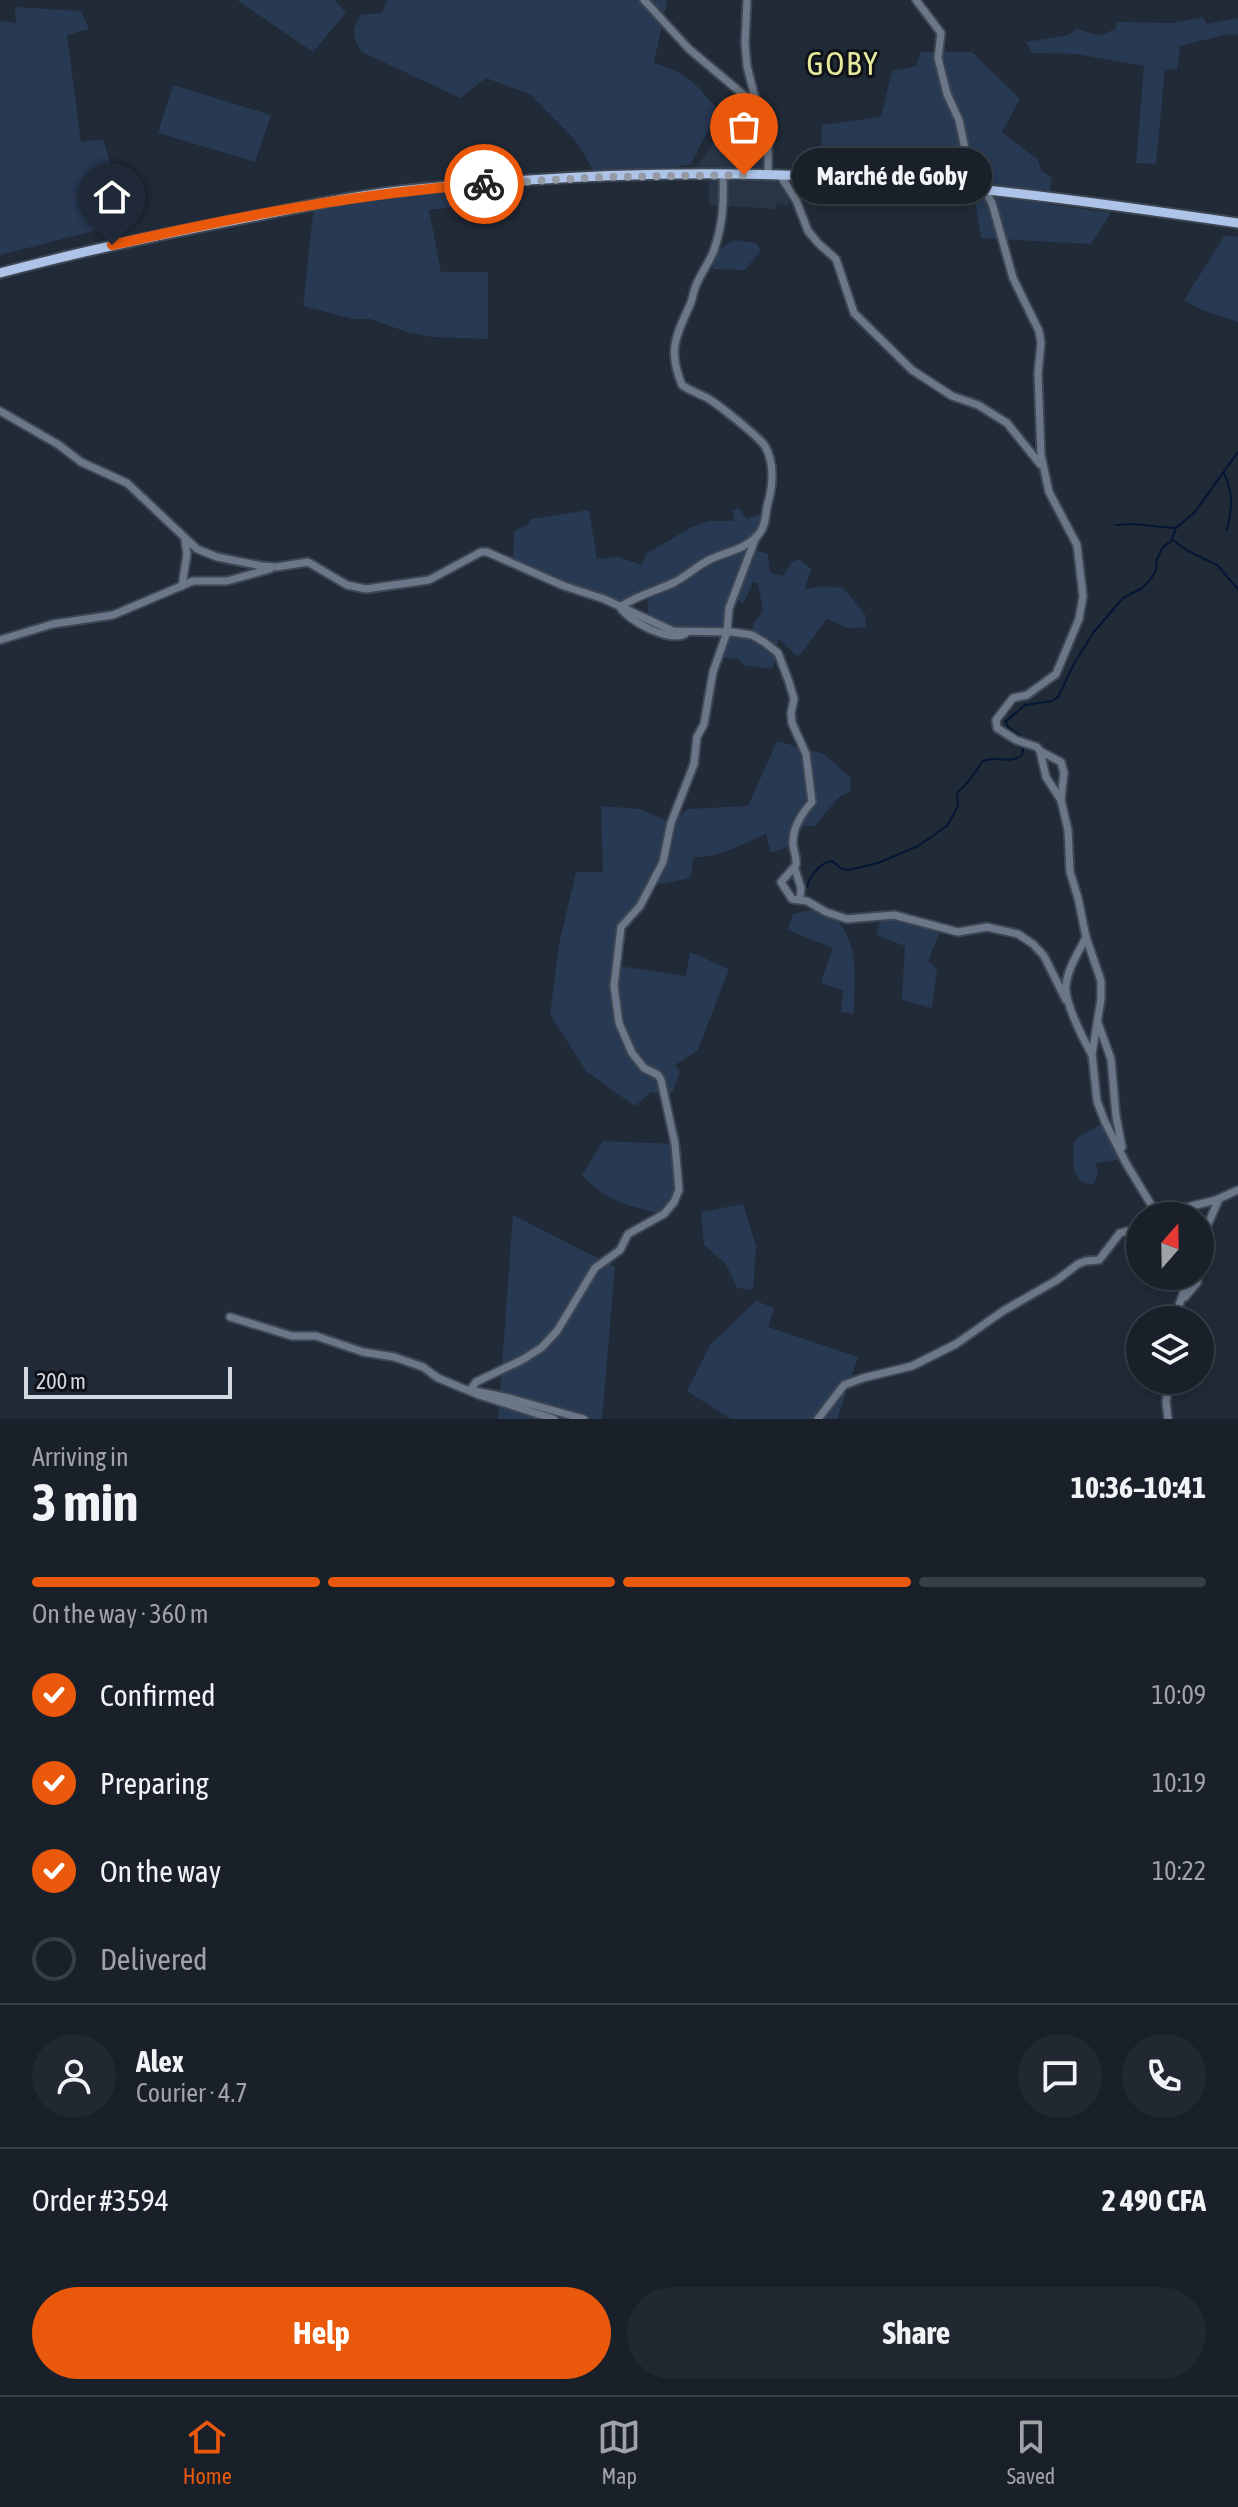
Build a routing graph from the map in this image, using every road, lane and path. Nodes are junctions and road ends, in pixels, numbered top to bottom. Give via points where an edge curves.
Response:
1 (644, 0) edge
2 (747, 0) edge
3 (916, 0) edge
4 (763, 111) junction
5 (723, 175) junction
6 (768, 175) junction
7 (780, 175) junction
8 (983, 189) junction
9 (1238, 223) edge
10 (0, 273) edge
11 (0, 411) edge
12 (1043, 469) junction
13 (756, 537) junction
14 (185, 539) junction
15 (276, 567) junction
16 (182, 586) junction
17 (620, 607) junction
18 (727, 632) junction
19 (0, 640) edge
20 (1040, 751) junction
21 (1061, 800) junction
22 (795, 869) junction
23 (800, 899) junction
24 (1086, 937) junction
25 (1066, 1000) junction
26 (1097, 1020) junction
27 (1092, 1054) junction
28 (1127, 1165) junction
29 (1238, 1190) edge
30 (1219, 1199) junction
31 (1149, 1202) edge
32 (1207, 1202) edge
33 (1214, 1210) edge
34 (1126, 1232) edge
35 (1184, 1290) edge
36 (1191, 1290) edge
37 (1179, 1303) junction
38 (1178, 1306) edge
39 (230, 1317) dead end
40 (470, 1390) junction
41 (1167, 1394) edge
42 (554, 1419) edge
43 (584, 1419) edge
44 (818, 1419) edge
45 (1168, 1419) edge

1 - 4 street via 689,49
2 - 4 street via 747,66
3 - 8 street via 941,33 938,58 947,94
4 - 6 street
5 - 6 main road
5 - 10 main road via 416,189 162,234
5 - 13 street via 721,227 681,321 674,358 682,385 709,399 764,444 772,488
6 - 7 main road
7 - 8 main road
7 - 12 street via 808,231 836,259 854,313 912,370 1007,423
8 - 9 main road
8 - 12 street via 1020,296 1039,331
11 - 14 street via 81,462 127,483
12 - 20 street via 1077,545 1083,607 1056,674 1027,695 1013,698 995,724
13 - 17 street
13 - 18 street via 729,608
14 - 15 street via 217,557
14 - 16 street
15 - 16 street via 227,581
15 - 17 street via 308,562 347,585 366,589 429,580 487,552
16 - 19 street via 113,615 53,624
17 - 18 street via 673,631
18 - 22 street via 752,635 778,653 794,699 792,723 806,754 812,802 798,819
18 - 40 street via 663,862 640,906 621,927 615,978 626,1043 644,1068 661,1080 679,1190 664,1214 628,1234 620,1250 591,1273 541,1348
20 - 21 street via 1046,777
20 - 21 street via 1061,762
21 - 24 street via 1070,872
22 - 23 street
22 - 23 street via 781,882 788,896
23 - 25 street via 847,919 894,915 958,932 987,927 1018,934 1044,956
24 - 25 street via 1067,978
24 - 26 street via 1101,981
25 - 27 street
26 - 27 street
26 - 28 street via 1111,1059 1117,1126
27 - 28 street via 1097,1101
28 - 31 street
29 - 30 street
30 - 32 street
30 - 33 street
34 - 44 street via 1099,1260 1078,1264 956,1344 912,1366 844,1385
35 - 37 street
36 - 37 street
37 - 38 street
39 - 40 street via 394,1357
40 - 42 street
40 - 43 street
41 - 45 street

